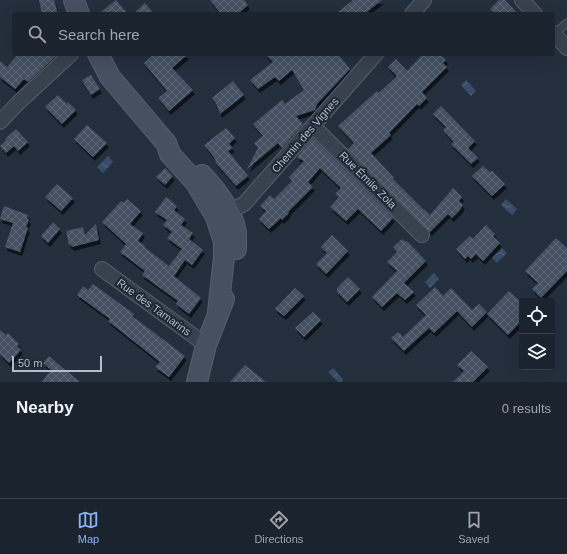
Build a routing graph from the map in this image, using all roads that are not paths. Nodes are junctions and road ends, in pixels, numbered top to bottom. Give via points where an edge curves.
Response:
1 (424, 0) edge
2 (522, 0) edge
3 (414, 12) edge
4 (533, 12) edge
5 (567, 23) edge
6 (555, 33) edge
7 (555, 35) edge
8 (567, 48) edge
9 (69, 56) edge
10 (99, 56) edge
11 (374, 56) edge
12 (0, 122) edge
13 (313, 126) junction
14 (222, 214) junction
15 (422, 234) dead end
16 (102, 269) dead end
17 (206, 345) junction
18 (196, 382) edge

1 - 3 street
2 - 4 street
5 - 6 lane
7 - 8 street
9 - 12 street
10 - 14 main road via 110,77 166,143 176,149 204,176 221,198
11 - 13 street, Chemin des Vignes
13 - 14 street, Chemin des Vignes via 244,204
13 - 15 street, Rue Émile Zola
14 - 17 main road via 236,232 236,259
16 - 17 street, Rue des Tamarins
17 - 18 main road

